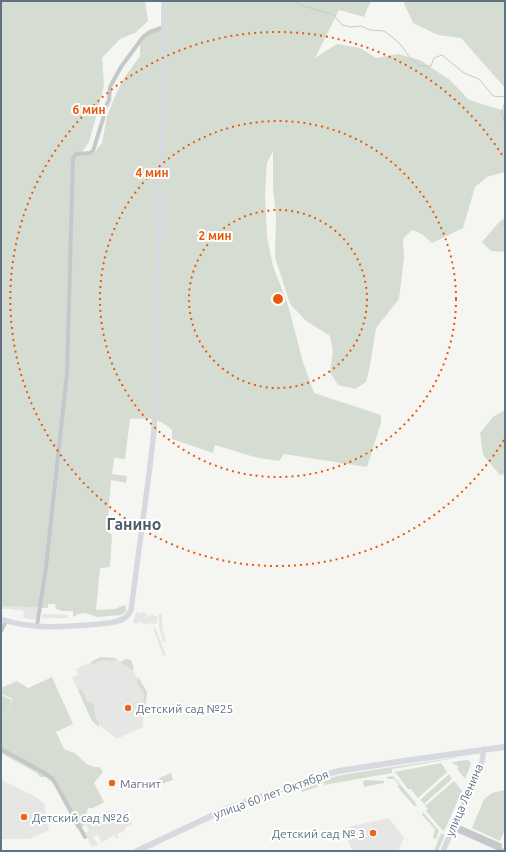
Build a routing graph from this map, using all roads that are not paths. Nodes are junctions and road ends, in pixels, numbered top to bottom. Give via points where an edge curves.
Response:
1 (164, 1) edge
2 (164, 27) junction
3 (4, 620) edge
4 (37, 626) junction
5 (1, 631) edge
6 (505, 747) edge
7 (1, 749) edge
8 (484, 749) junction
9 (453, 827) junction
10 (85, 837) dead end
11 (137, 851) edge
12 (443, 851) edge
13 (504, 851) edge

1 - 2 street
2 - 4 street via 143,37 122,64 110,87 109,100 92,151 76,154 73,159 67,372 46,567
2 - 4 street via 154,418 150,474 131,610 124,619 113,622 63,627
3 - 4 street
3 - 5 street
6 - 8 main road, улица 60 лет Октября
7 - 10 street via 53,779
8 - 9 street, улица Ленина via 480,765
8 - 11 main road, улица 60 лет Октября via 319,776 230,808
9 - 12 street, улица Ленина
9 - 13 street

